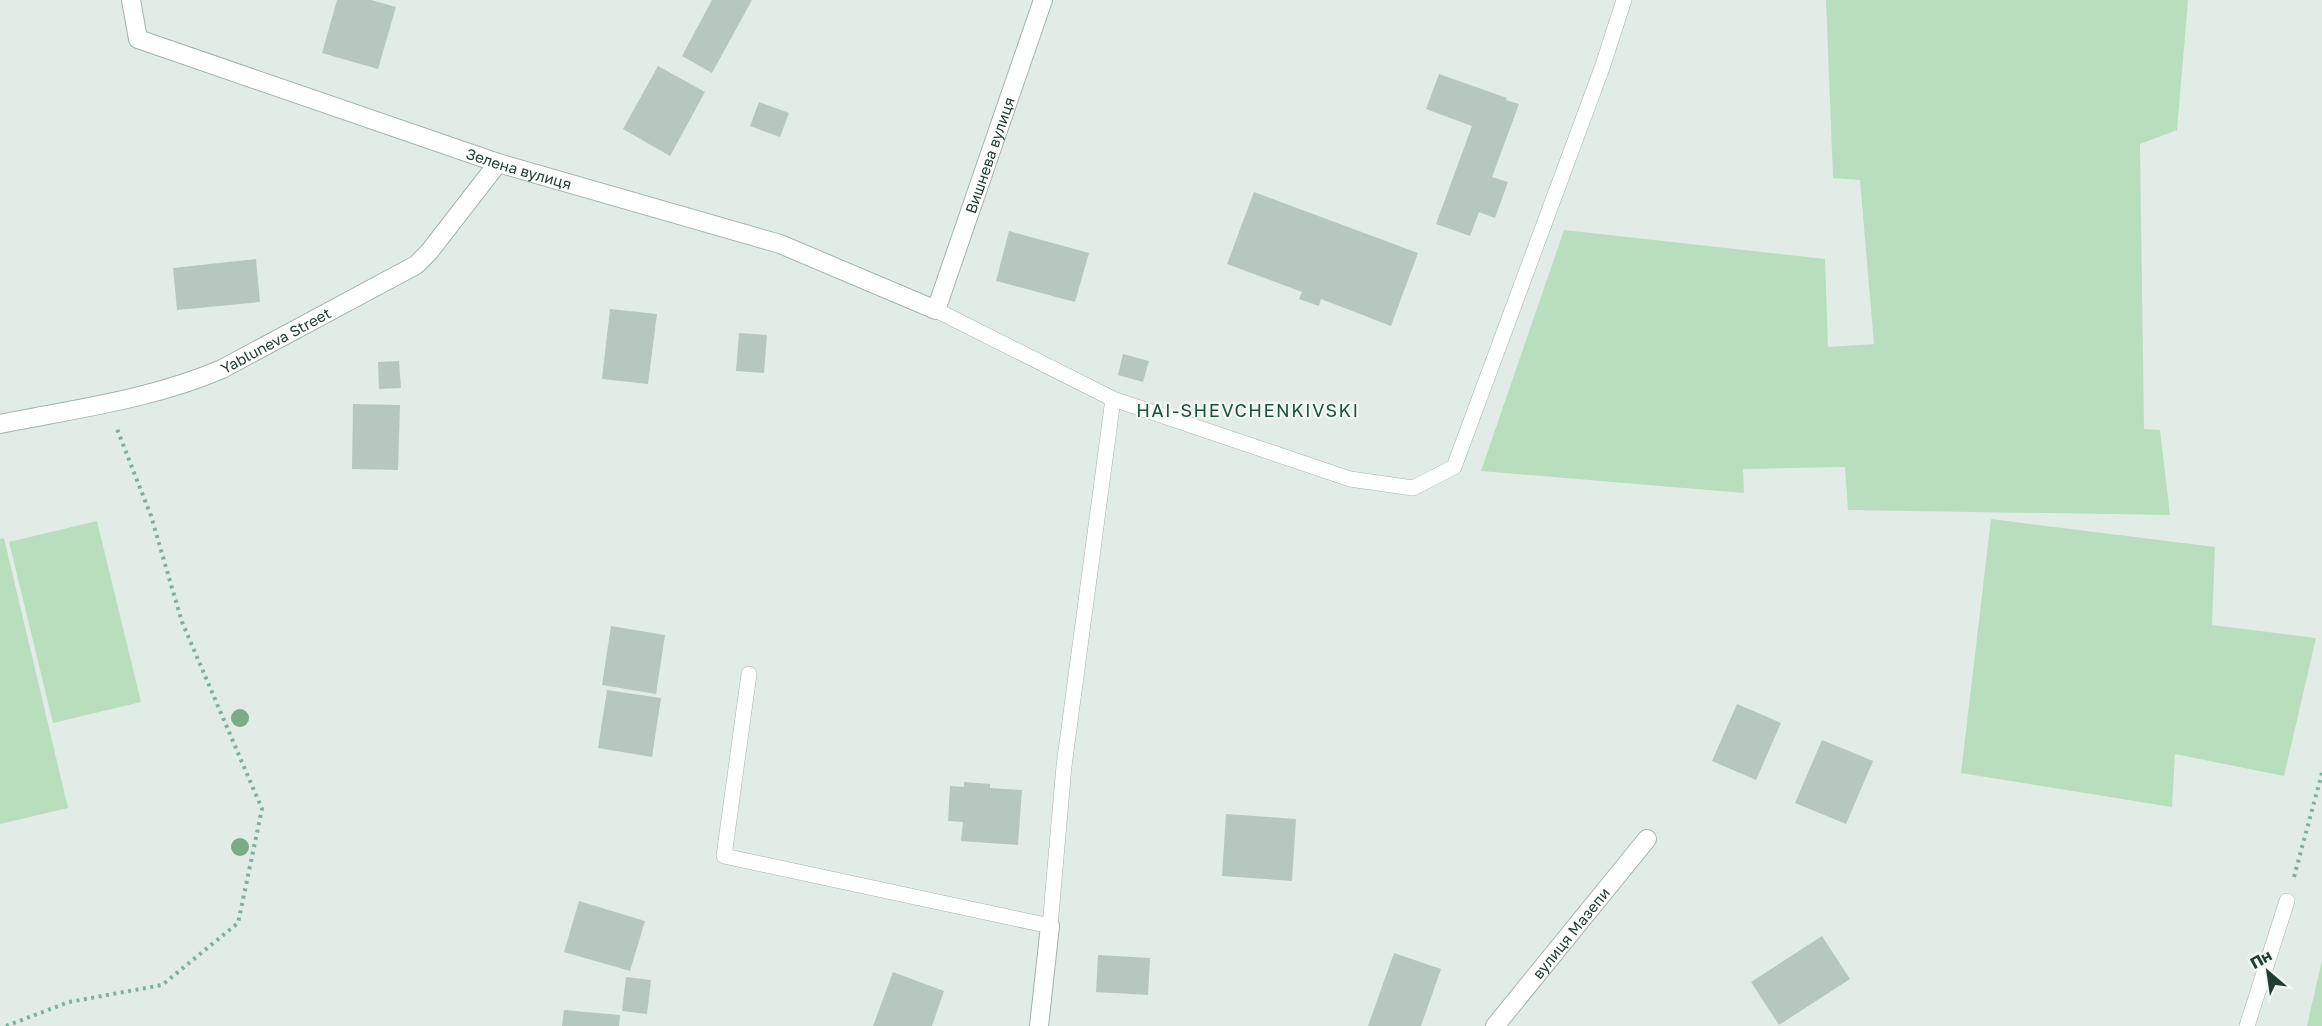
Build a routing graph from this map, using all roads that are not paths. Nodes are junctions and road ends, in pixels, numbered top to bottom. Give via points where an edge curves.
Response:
1 (131, 0) edge
2 (1042, 0) edge
3 (1624, 0) edge
4 (498, 163) junction
5 (936, 310) junction
6 (1113, 399) junction
7 (0, 424) edge
8 (749, 674) dead end
9 (1647, 839) dead end
10 (2287, 901) road end
11 (1050, 926) junction
12 (1039, 1026) edge
13 (1495, 1026) edge
14 (2247, 1026) edge

1 - 4 street, Зелена вулиця via 138,39
2 - 5 street, Вишнева вулиця
3 - 6 lane via 1454,467 1413,488 1350,479
4 - 5 street, Зелена вулиця via 780,244
4 - 7 street, Yabluneva Street via 429,252 404,273 205,376 107,403
5 - 6 lane
6 - 11 lane via 1064,766
8 - 11 lane via 724,856
9 - 13 street, вулиця Мазепи
10 - 14 lane
11 - 12 street

